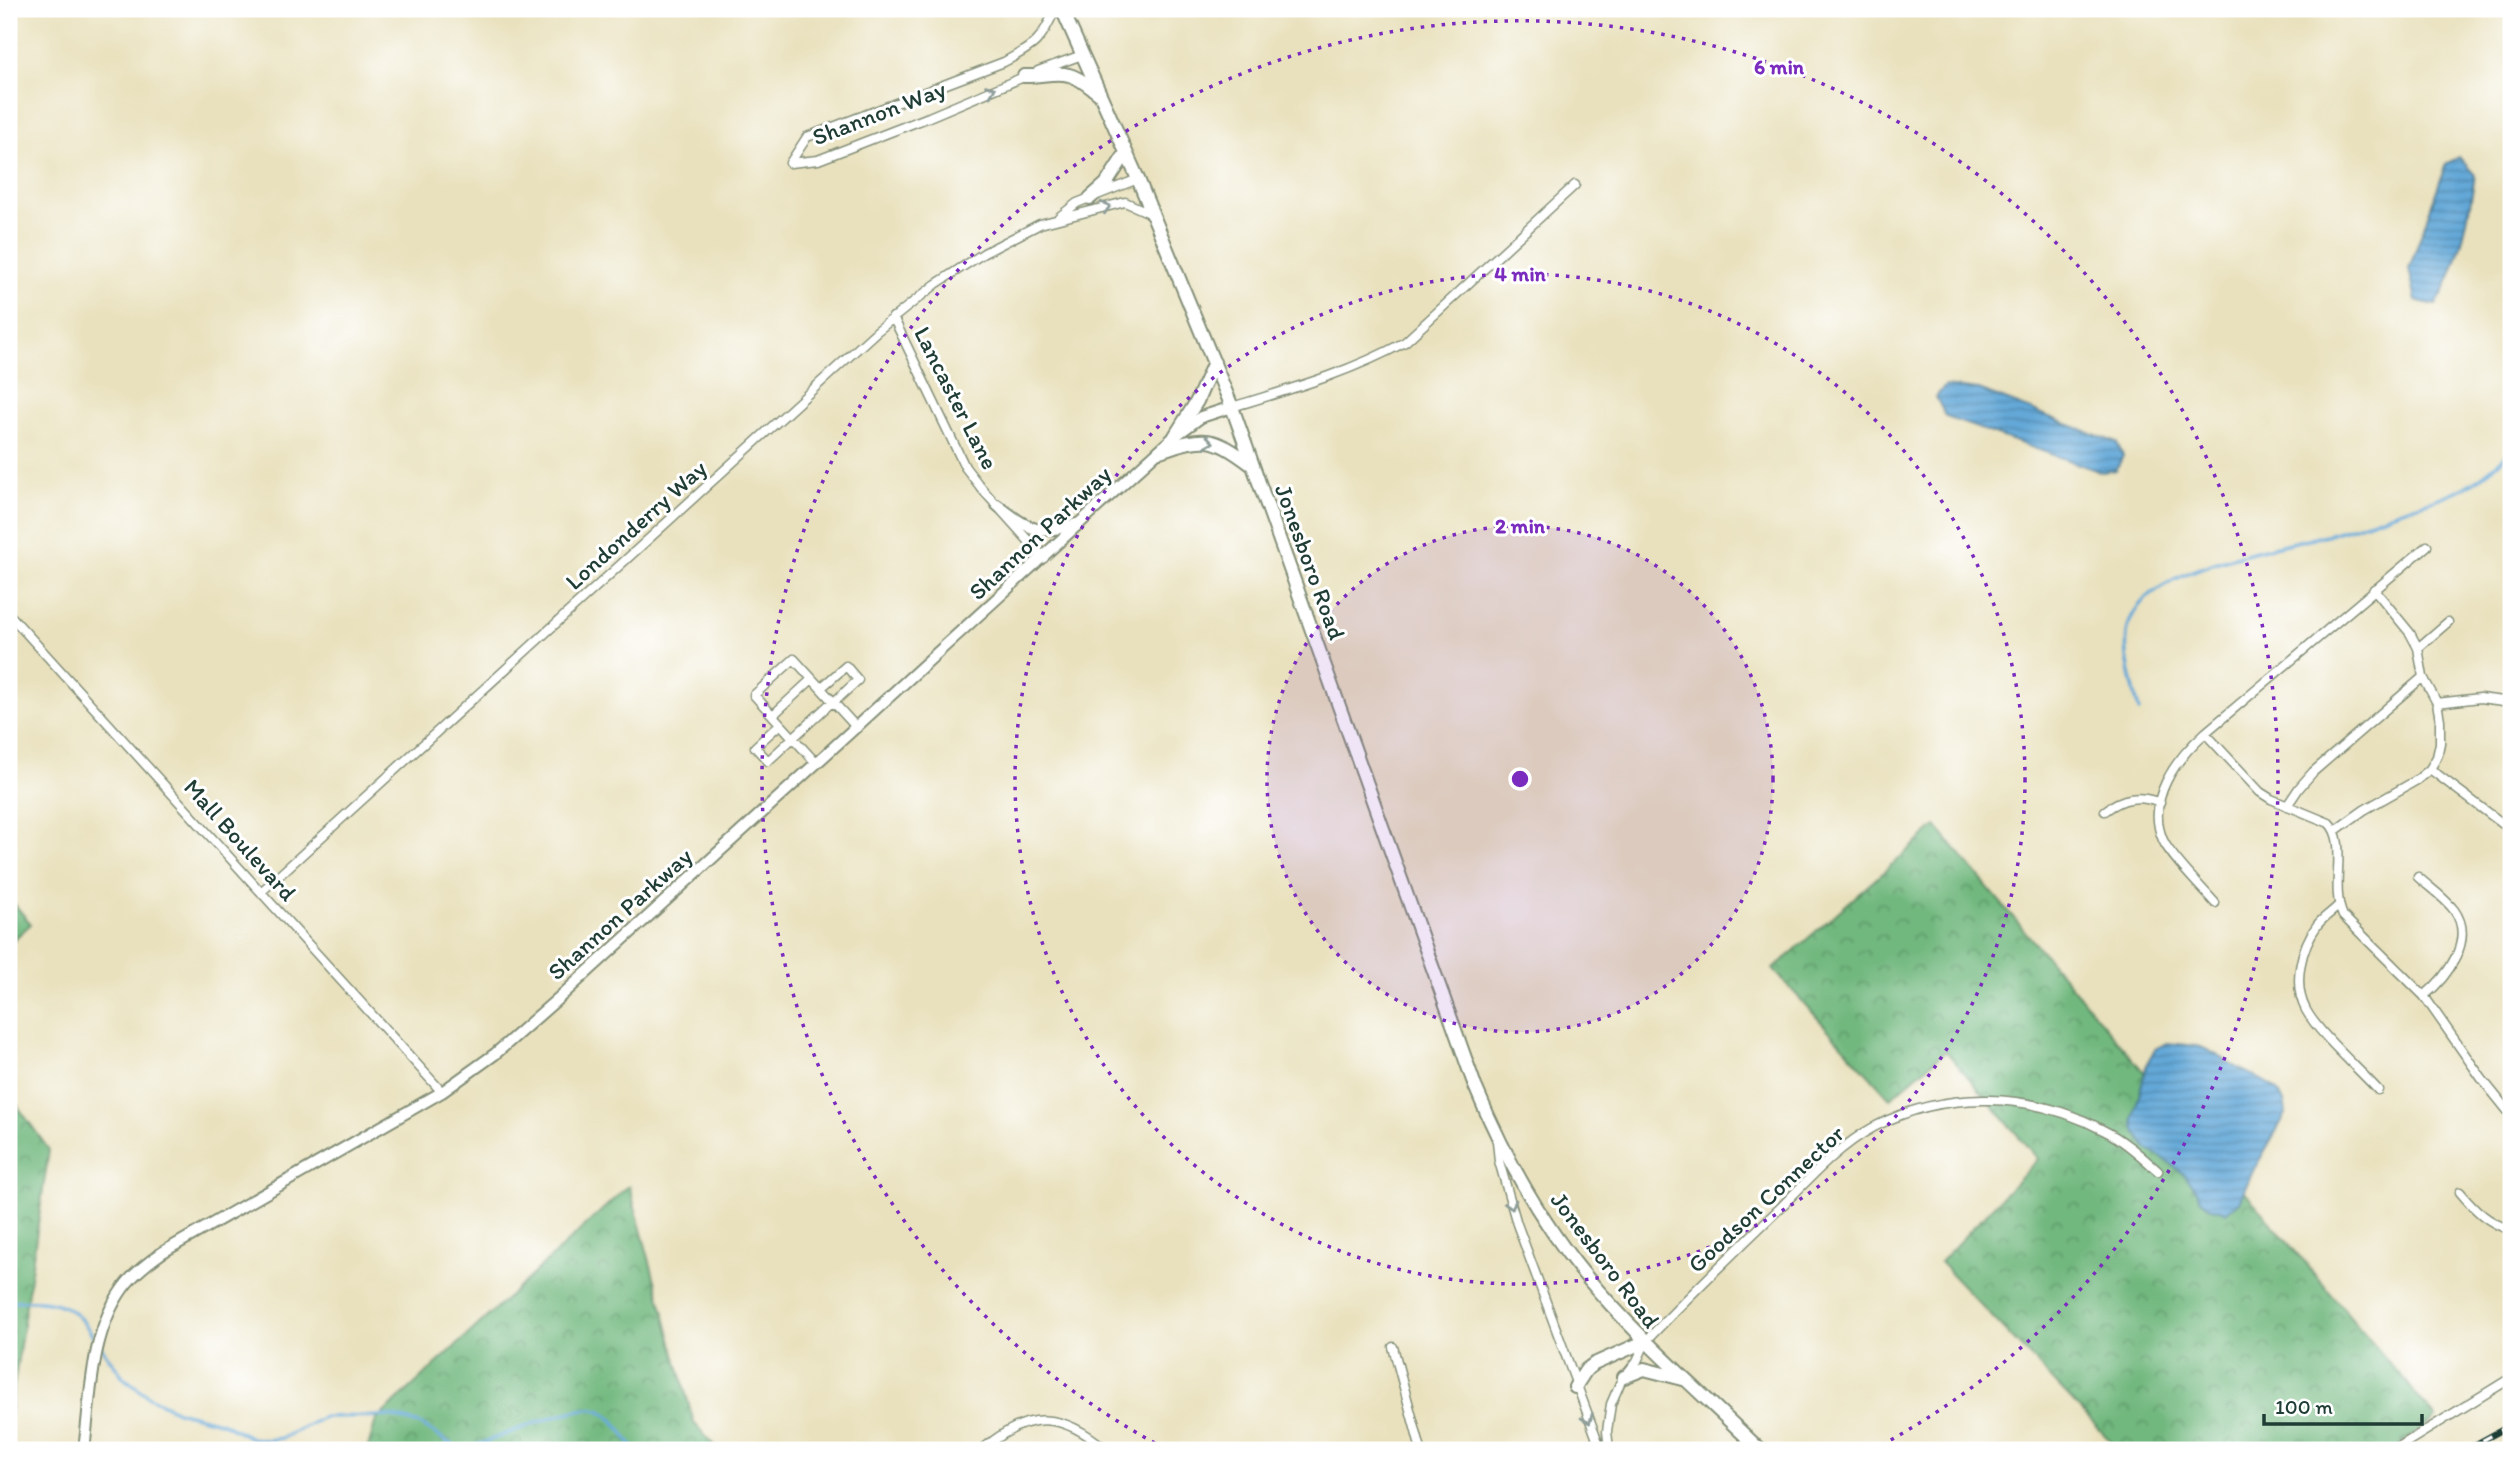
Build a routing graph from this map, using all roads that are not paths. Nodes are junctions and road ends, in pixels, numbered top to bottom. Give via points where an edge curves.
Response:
1 (1055, 9) edge
2 (1062, 9) edge
3 (1082, 55) junction
4 (1024, 76) junction
5 (1100, 94) junction
6 (1126, 153) junction
7 (1138, 179) junction
8 (1575, 185) dead end
9 (1090, 198) junction
10 (1152, 214) junction
11 (1058, 218) junction
12 (892, 317) junction
13 (1214, 362) junction
14 (1232, 407) junction
15 (1175, 436) junction
16 (1160, 451) junction
17 (1253, 466) junction
18 (996, 505) junction
19 (1082, 522) junction
20 (2427, 546) dead end
21 (1044, 558) junction
22 (2374, 589) junction
23 (9, 614) edge
24 (2448, 622) dead end
25 (2418, 648) junction
26 (2424, 677) junction
27 (812, 679) junction
28 (821, 688) junction
29 (833, 702) junction
30 (2511, 702) edge
31 (2437, 703) junction
32 (773, 715) junction
33 (780, 724) junction
34 (857, 728) junction
35 (2205, 733) junction
36 (793, 738) junction
37 (817, 764) junction
38 (2430, 769) junction
39 (2161, 803) junction
40 (2287, 806) junction
41 (2105, 811) dead end
42 (2336, 830) junction
43 (2511, 830) edge
44 (2418, 877) dead end
45 (261, 892) junction
46 (2214, 902) dead end
47 (2338, 906) junction
48 (2424, 996) junction
49 (2378, 1090) dead end
50 (442, 1092) junction
51 (2511, 1115) edge
52 (1497, 1138) junction
53 (2158, 1171) dead end
54 (2460, 1192) dead end
55 (2511, 1230) edge
56 (1646, 1340) junction
57 (1393, 1347) dead end
58 (1624, 1377) junction
59 (2511, 1378) edge
60 (1687, 1380) junction
61 (1576, 1387) junction
62 (84, 1450) edge
63 (982, 1450) edge
64 (1107, 1450) edge
65 (1421, 1450) edge
66 (1601, 1450) edge
67 (1609, 1450) edge
68 (1760, 1450) edge
69 (2394, 1450) edge

1 -> 4 street, Shannon Way via 1047,30 1030,48 807,137 790,163 818,160
2 - 3 main road, Jonesboro Road
3 - 4 street, Shannon Way
3 - 5 main road, Jonesboro Road
4 - 5 main road via 1071,75
5 - 6 main road, Jonesboro Road
6 - 7 main road, Jonesboro Road
6 - 9 main road via 1106,184
7 - 9 street, Londonderry Way
7 - 10 main road, Jonesboro Road
8 - 14 street via 1405,342 1360,364
9 - 11 street, Londonderry Way
11 -> 10 street, Londonderry Way via 1125,202
10 - 13 main road, Jonesboro Road
11 - 12 street, Londonderry Way via 984,253
12 - 18 street, Lancaster Lane via 965,467
12 - 45 street, Londonderry Way
13 - 14 main road, Jonesboro Road
13 - 15 main road
14 - 15 street, Shannon Parkway via 1212,411
14 - 17 main road, Jonesboro Road
15 - 16 street, Shannon Parkway
16 -> 17 main road via 1204,440 1219,443
16 - 19 street, Shannon Parkway
17 - 52 main road, Jonesboro Road
18 - 19 street via 1040,531
18 - 21 street, Lancaster Lane
19 - 21 street, Shannon Parkway
20 - 22 street
21 - 34 street, Shannon Parkway
22 - 25 street
22 - 35 street
23 - 45 street, Mall Boulevard
24 - 25 street
25 - 26 street
26 - 31 street
26 - 40 street via 2313,772
27 - 28 street
27 - 32 street
27 - 32 street via 794,659 754,695
28 - 29 street
28 - 29 street via 846,666 858,680
29 - 34 street
29 - 36 street
30 - 31 street via 2480,698
31 - 38 street via 2440,743
32 - 33 street
33 - 36 street
33 - 36 street via 755,747 768,761
34 - 37 street, Shannon Parkway
35 - 39 street via 2173,766
35 - 40 street via 2260,792
36 - 37 street
37 - 50 street, Shannon Parkway via 562,996
38 - 42 street
38 - 43 street
39 - 41 street via 2131,798
39 - 46 street via 2158,824 2163,843
40 - 42 street
42 - 47 street
44 - 48 street via 2454,909 2461,929 2451,967
45 - 50 street, Mall Boulevard
47 - 48 street via 2349,925
47 - 49 street via 2319,923 2306,945 2300,970 2301,998 2312,1020
48 - 51 street
50 - 62 street, Shannon Parkway via 163,1251 141,1268 108,1313 97,1343
52 - 56 main road, Jonesboro Road via 1567,1252
52 -> 61 street, Jonesboro Road via 1517,1224
53 - 56 street, Goodson Connector via 2106,1131 2044,1106 1978,1100 1916,1110 1874,1127 1836,1153
54 - 55 street via 2486,1219
56 - 58 street, Jonesboro Road
56 - 60 main road
56 - 61 main road via 1594,1364
57 - 65 street
58 - 60 main road via 1644,1369
58 - 67 street, Jonesboro Road via 1611,1404
59 - 69 street
60 - 68 main road
61 -> 66 street, Jonesboro Road
63 - 64 street via 1001,1434 1047,1420 1069,1423

